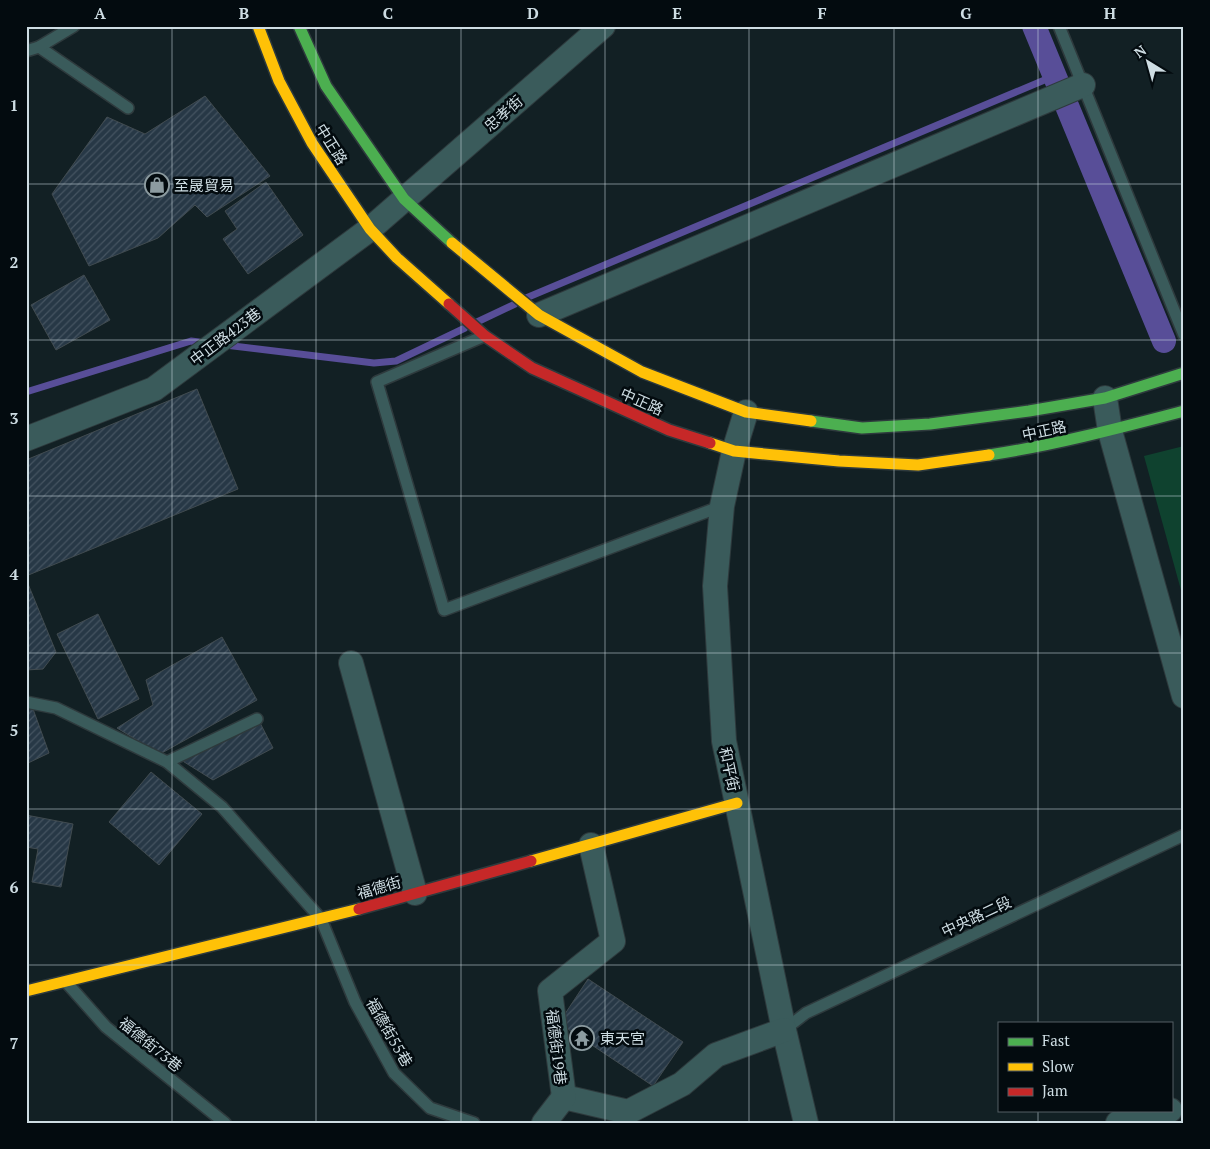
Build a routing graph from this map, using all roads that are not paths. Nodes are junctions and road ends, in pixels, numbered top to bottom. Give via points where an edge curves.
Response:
1 (74, 26) edge
2 (258, 26) edge
3 (300, 26) edge
4 (603, 26) edge
5 (1060, 26) edge
6 (39, 47) junction
7 (26, 51) edge
8 (1083, 85) junction
9 (128, 108) dead end
10 (404, 199) junction
11 (370, 228) junction
12 (539, 315) junction
13 (1184, 335) edge
14 (485, 336) junction
15 (1184, 373) edge
16 (1105, 398) junction
17 (1184, 411) edge
18 (746, 412) junction
19 (1110, 431) junction
20 (26, 439) edge
21 (734, 451) junction
22 (722, 506) junction
23 (351, 663) dead end
24 (1184, 696) edge
25 (26, 702) edge
26 (257, 719) dead end
27 (167, 762) junction
28 (737, 804) junction
29 (1184, 835) edge
30 (591, 845) junction
31 (415, 893) junction
32 (321, 919) junction
33 (26, 976) edge
34 (65, 981) junction
35 (30, 990) edge
36 (784, 1030) junction
37 (564, 1097) junction
38 (1163, 1112) edge
39 (225, 1123) edge
40 (474, 1123) edge
41 (544, 1123) edge
42 (806, 1123) edge
43 (1118, 1123) edge

1 - 6 lane
2 - 11 street, 中正路 via 279,81 312,142
3 - 10 street, 中正路 via 326,86
4 - 10 street, 忠孝街
5 - 8 lane
6 - 7 lane
6 - 9 lane
8 - 12 street
8 - 13 lane
10 - 11 street, 中正路423巷
10 - 12 street, 中正路
11 - 14 street, 中正路 via 397,258
11 - 20 street, 中正路423巷 via 154,389
12 - 18 street, 中正路 via 642,372
14 - 21 street, 中正路 via 532,368 669,430
14 - 22 lane via 377,382 444,610
15 - 16 street, 中正路
16 - 18 street, 中正路 via 930,424 862,428
16 - 19 street
17 - 19 street, 中正路
18 - 21 street, 和平街
19 - 21 street, 中正路 via 1033,448 918,465
19 - 24 street
21 - 22 street, 和平街
22 - 28 street, 和平街 via 715,586 724,741
23 - 31 street
25 - 27 lane, 福德街55巷 via 56,708
26 - 27 lane
27 - 32 lane, 福德街55巷 via 222,808
28 - 30 street, 福德街
28 - 36 street, 和平街
29 - 36 lane, 中央路二段 via 806,1013
30 - 31 street, 福德街
30 - 37 street, 福德街19巷 via 613,941 550,991
31 - 32 street, 福德街
32 - 34 street, 福德街
32 - 40 lane, 福德街55巷 via 355,1002 394,1073 430,1108
33 - 35 lane
34 - 35 street, 福德街
34 - 39 lane, 福德街73巷 via 106,1027
36 - 37 street, 福德街19巷 via 716,1055 682,1084 628,1112
36 - 42 street, 和平街
37 - 41 street
38 - 43 street

